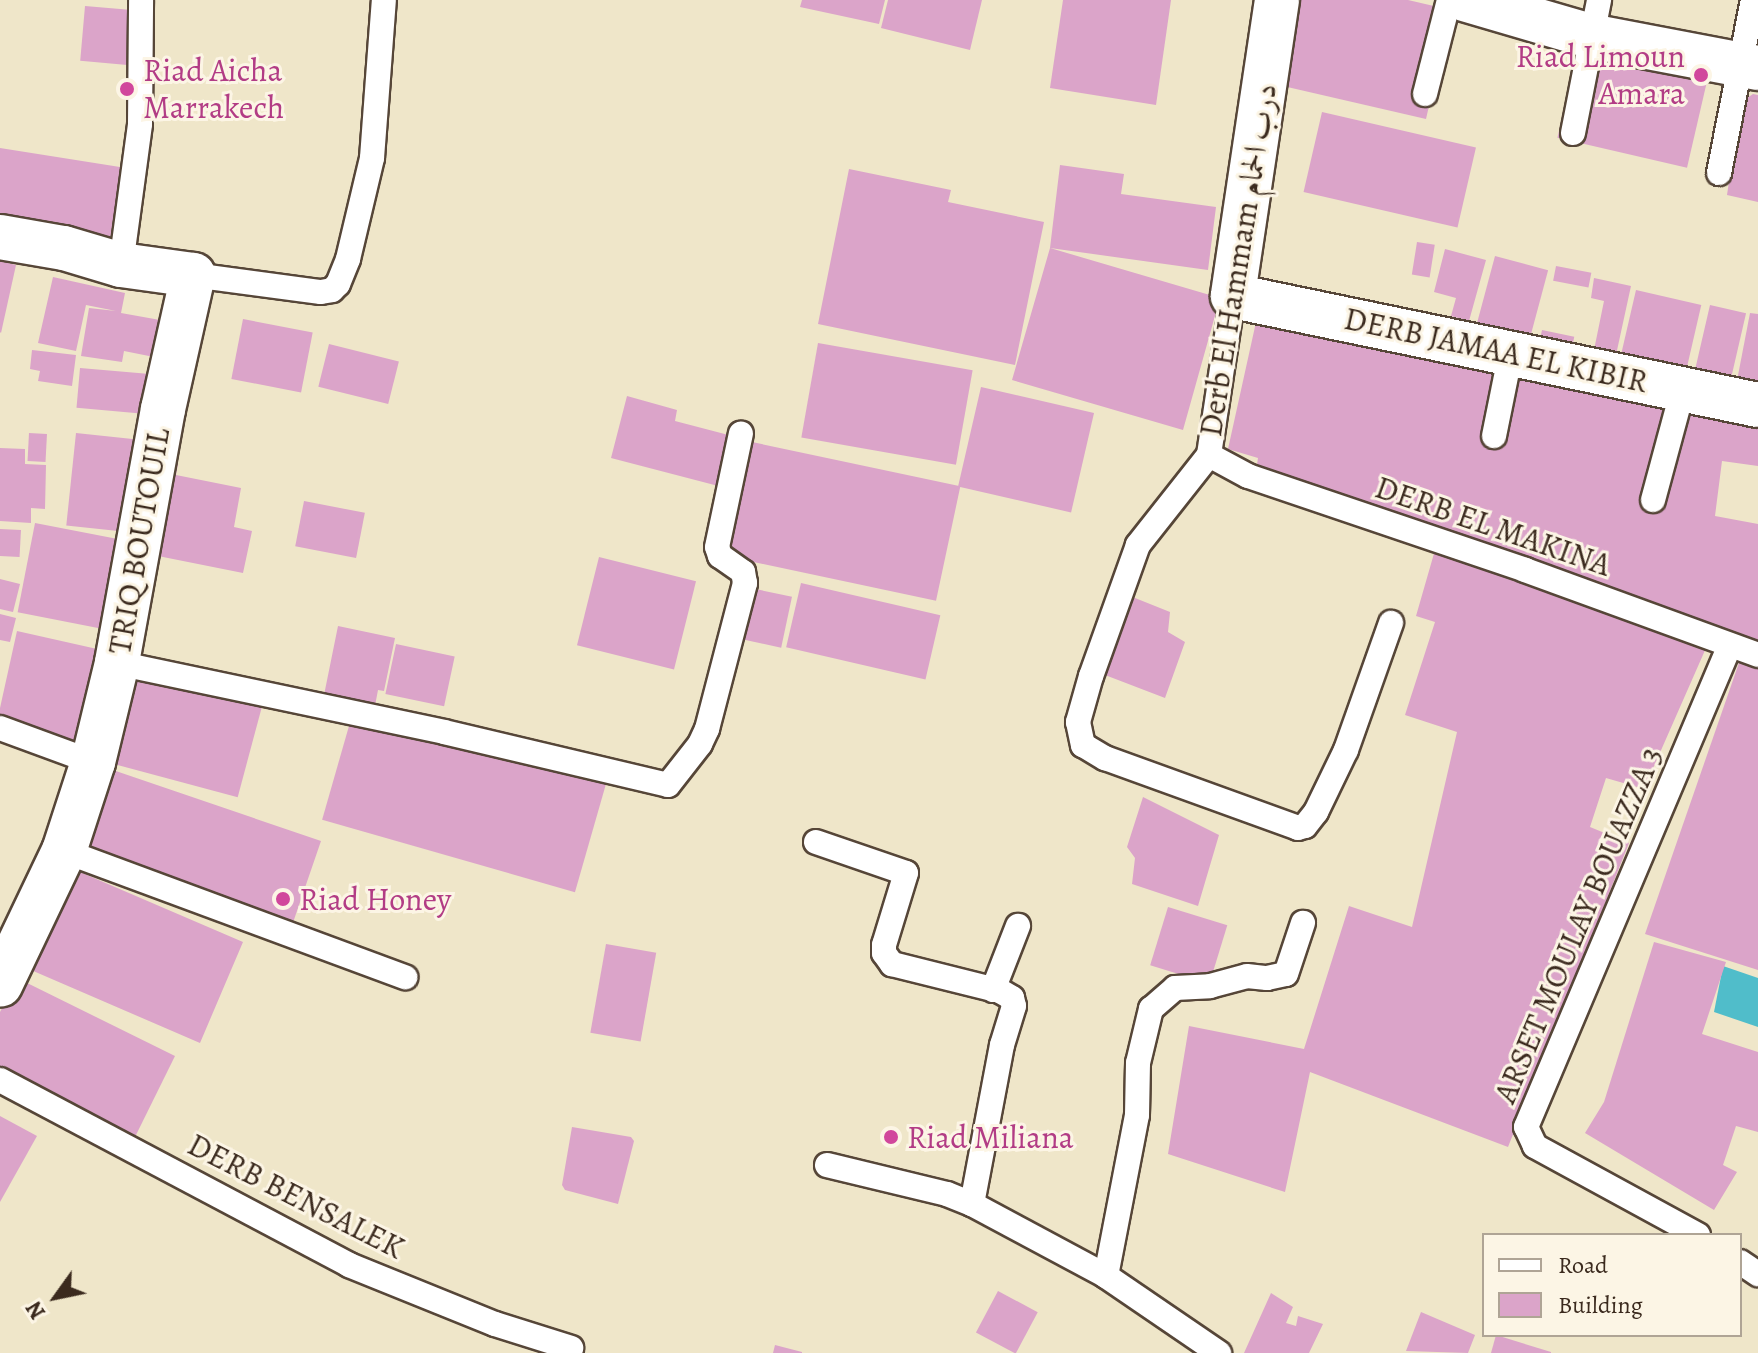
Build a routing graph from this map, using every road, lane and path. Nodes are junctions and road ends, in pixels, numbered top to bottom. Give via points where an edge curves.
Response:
1 (141, 0) edge
2 (384, 0) edge
3 (1277, 0) edge
4 (1449, 0) edge
5 (1467, 0) edge
6 (1753, 0) edge
7 (1595, 18) edge
8 (1749, 66) edge
9 (1425, 94) dead end
10 (1573, 133) dead end
11 (1719, 173) dead end
12 (0, 237) edge
13 (121, 265) junction
14 (193, 275) junction
15 (1233, 296) junction
16 (1511, 352) junction
17 (1683, 389) junction
18 (1758, 405) edge
19 (741, 433) dead end
20 (1494, 436) dead end
21 (1209, 455) junction
22 (1653, 500) dead end
23 (1391, 623) dead end
24 (1730, 645) junction
25 (1758, 655) edge
26 (117, 663) junction
27 (0, 728) edge
28 (93, 762) junction
29 (816, 842) dead end
30 (64, 851) junction
31 (1303, 923) dead end
32 (1018, 926) dead end
33 (13, 930) edge
34 (405, 977) dead end
35 (0, 985) edge
36 (993, 990) junction
37 (0, 1080) edge
38 (827, 1165) dead end
39 (972, 1204) junction
40 (1694, 1233) edge
41 (1106, 1276) junction
42 (571, 1348) dead end
43 (1219, 1353) edge

1 - 13 lane via 140,124
2 - 14 lane via 372,158 338,284 321,292
3 - 15 street, Derb El Hammam درب الحمام
4 - 9 lane
5 - 7 street
6 - 8 lane
7 - 8 street
7 - 10 lane
8 - 11 lane
12 - 13 street
13 - 14 street
14 - 26 street, TRIQ BOUTOUIL
15 - 16 street, DERB JAMAA EL KIBIR
15 - 21 lane, Derb El Hammam درب الحمام
16 - 17 street, DERB JAMAA EL KIBIR
16 - 20 lane
17 - 18 street, DERB JAMAA EL KIBIR
17 - 22 lane
19 - 26 lane via 717,547 720,556 743,572 745,583 707,729 668,785
21 - 23 lane, Derb El Hammam درب الحمام via 1138,545 1086,691 1078,722 1083,745 1105,758 1298,828 1305,826 1346,750
21 - 24 lane, DERB EL MAKINA via 1248,476
24 - 25 lane, DERB EL MAKINA
24 - 40 lane, ARSET MOULAY BOUAZZA 3 via 1526,1127 1535,1146
26 - 28 street, TRIQ BOUTOUIL
27 - 28 lane
28 - 30 street, TRIQ BOUTOUIL
29 - 36 lane via 906,873 884,945 892,964
30 - 33 street, TRIQ BOUTOUIL
30 - 34 lane
31 - 41 lane via 1286,974 1175,988 1151,1009
32 - 36 lane
33 - 35 street, TRIQ BOUTOUIL
36 - 39 lane via 1007,994 1014,1006
37 - 42 lane, DERB BENSALEK via 349,1265 495,1324
38 - 39 lane
39 - 41 lane
41 - 43 lane

